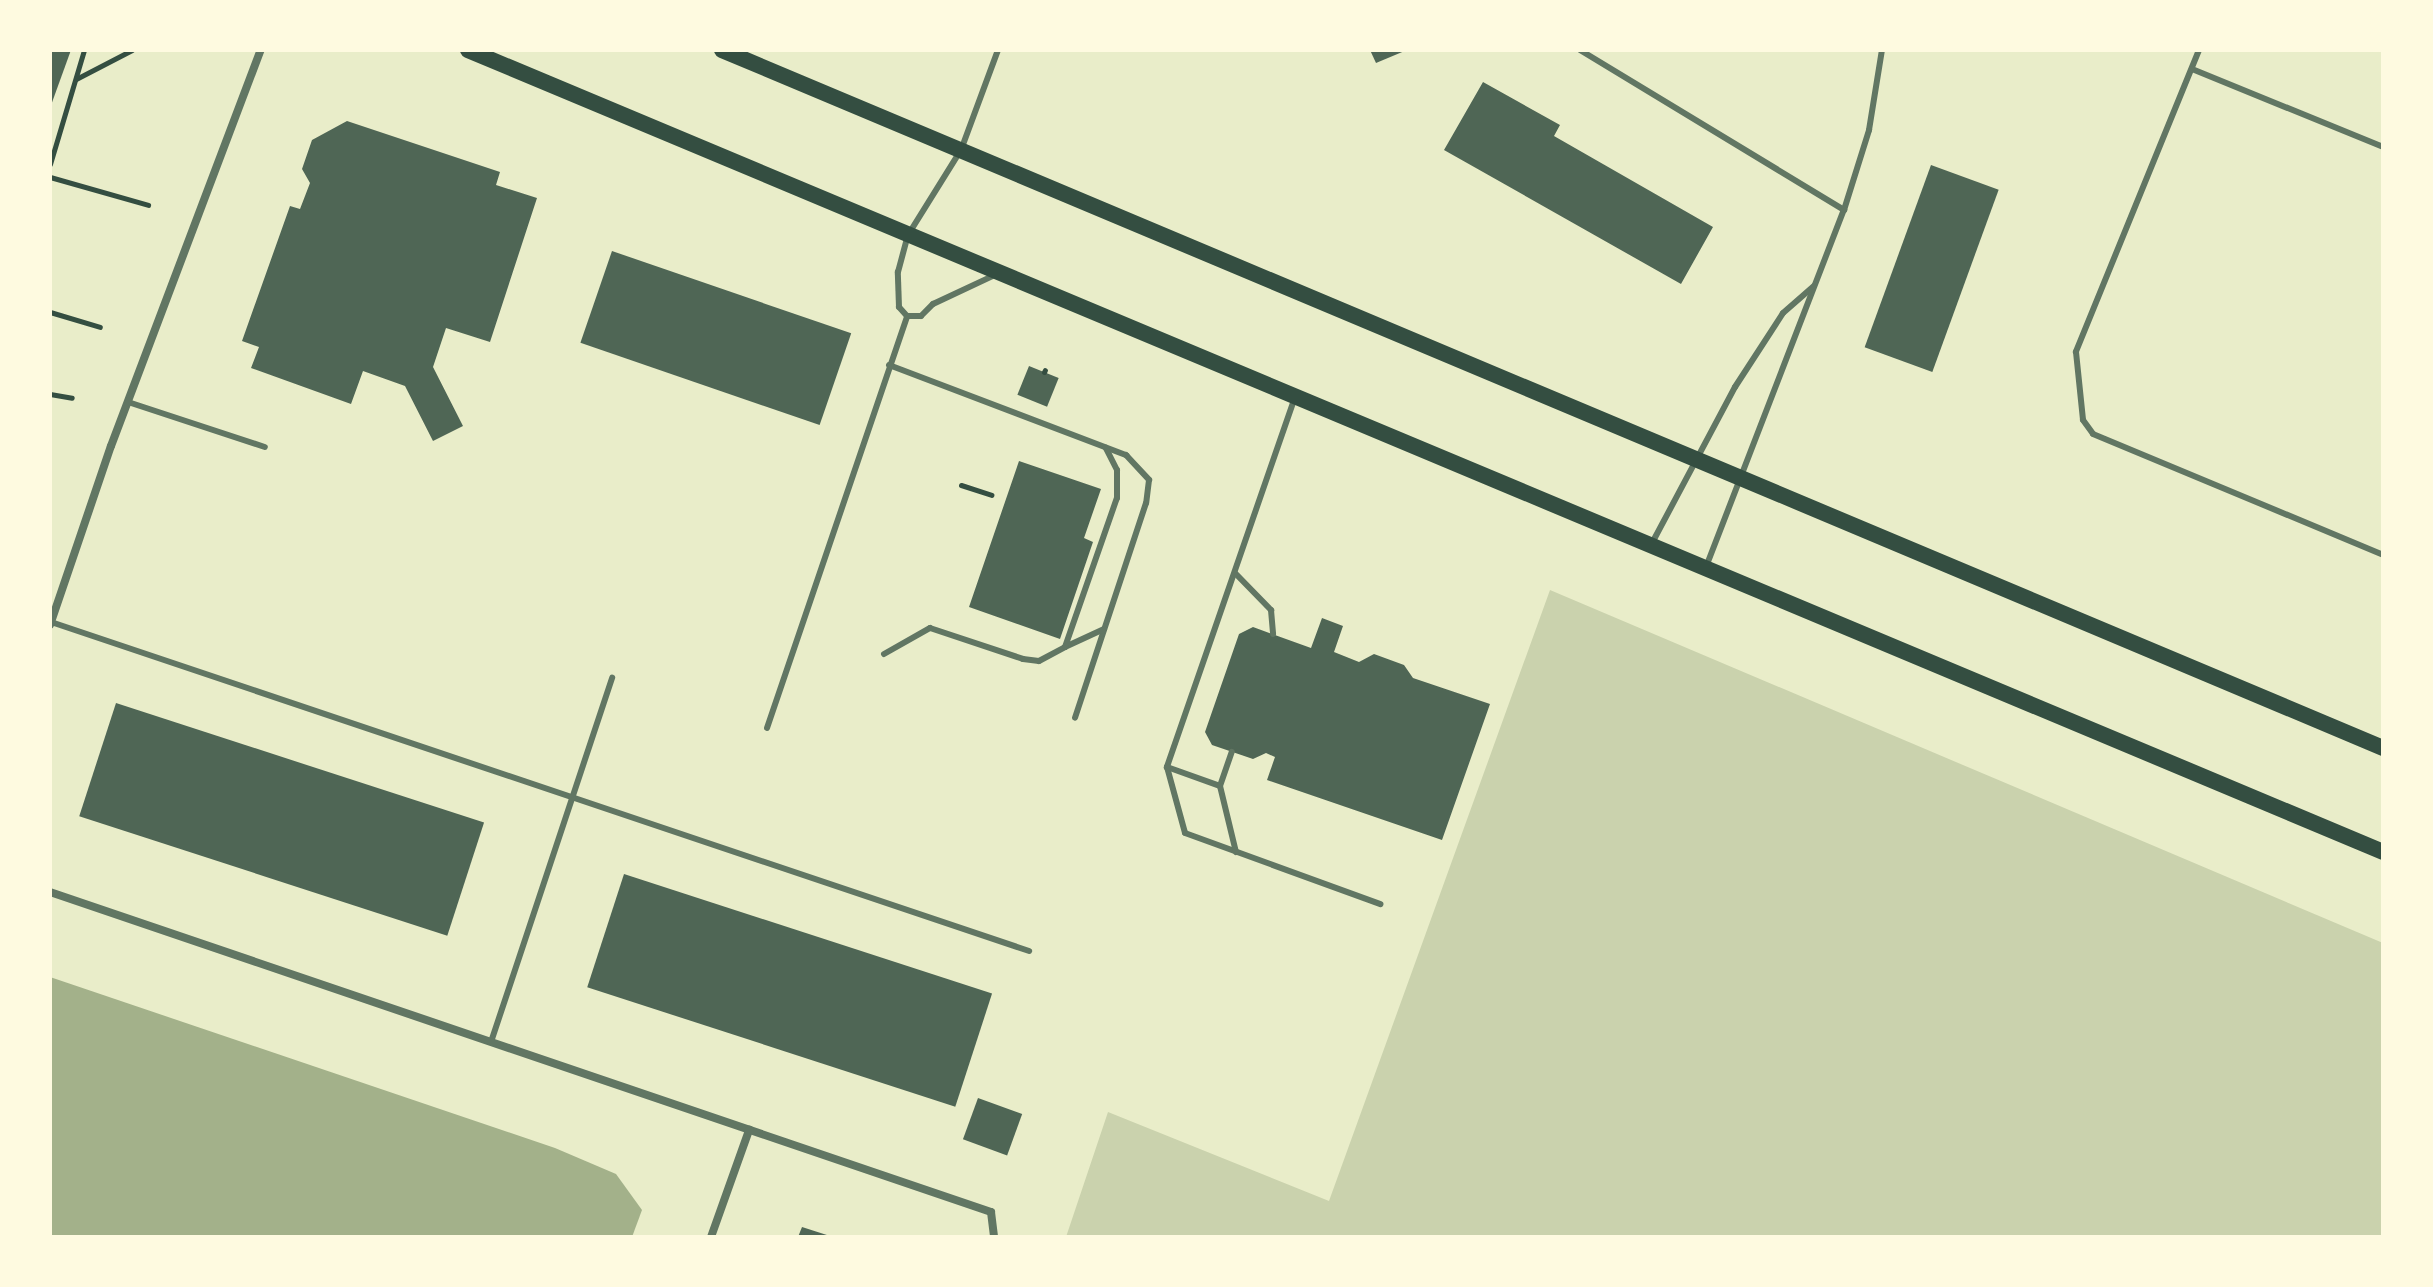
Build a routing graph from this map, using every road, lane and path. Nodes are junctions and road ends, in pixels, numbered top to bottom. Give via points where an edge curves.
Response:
1 (84, 50) edge
2 (132, 50) edge
3 (261, 50) edge
4 (468, 50) edge
5 (722, 50) edge
6 (998, 50) edge
7 (1580, 50) edge
8 (1882, 50) edge
9 (2199, 50) edge
10 (2192, 69) junction
11 (75, 80) junction
12 (2383, 147) edge
13 (961, 150) junction
14 (50, 164) edge
15 (50, 177) edge
16 (148, 205) dead end
17 (1844, 210) junction
18 (908, 235) junction
19 (1000, 272) junction
20 (1816, 283) junction
21 (50, 312) edge
22 (907, 316) junction
23 (100, 327) dead end
24 (889, 365) junction
25 (50, 394) edge
26 (1296, 395) junction
27 (72, 398) dead end
28 (128, 402) junction
29 (265, 447) dead end
30 (1106, 448) junction
31 (1697, 459) junction
32 (1742, 478) junction
33 (961, 485) dead end
34 (991, 495) dead end
35 (1651, 545) junction
36 (2383, 555) edge
37 (1706, 567) junction
38 (1234, 572) junction
39 (50, 624) edge
40 (1104, 629) junction
41 (1273, 634) dead end
42 (1065, 647) junction
43 (884, 654) dead end
44 (612, 678) dead end
45 (1075, 718) dead end
46 (767, 728) dead end
47 (2383, 748) edge
48 (1232, 752) dead end
49 (1167, 767) junction
50 (1220, 786) junction
51 (572, 800) junction
52 (1236, 852) junction
53 (2383, 852) edge
54 (50, 892) edge
55 (1380, 904) dead end
56 (1029, 951) dead end
57 (491, 1042) junction
58 (749, 1130) junction
59 (711, 1237) edge
60 (994, 1237) edge

1 - 11 path
2 - 11 path
3 - 28 street
4 - 18 main road
5 - 13 main road
6 - 13 lane
7 - 17 lane
8 - 17 lane via 1869,130
9 - 10 lane
10 - 12 lane
10 - 36 lane via 2076,352 2083,420 2093,434
11 - 14 path
13 - 18 lane
13 - 31 main road
15 - 16 path
17 - 20 lane
18 - 19 main road
18 - 22 lane via 898,272 899,307
19 - 22 lane via 933,304 921,316
19 - 26 main road
20 - 31 lane via 1783,313
20 - 32 lane
21 - 23 path
22 - 24 lane
24 - 30 lane
24 - 46 lane
25 - 27 path
26 - 35 main road
26 - 38 lane
28 - 29 lane
28 - 39 street
30 - 40 lane via 1126,455 1149,480
30 - 42 lane via 1117,470 1117,498
31 - 32 main road
31 - 35 lane
32 - 37 lane
32 - 47 main road
33 - 34 path
35 - 37 main road
37 - 53 main road
38 - 41 lane via 1271,610
38 - 49 lane
39 - 51 lane
40 - 42 lane
40 - 45 lane
42 - 43 lane via 1039,661 1023,659 930,628
44 - 51 lane
48 - 50 lane
49 - 50 lane
49 - 52 lane via 1185,833
50 - 52 lane
51 - 56 lane
51 - 57 lane
52 - 55 lane
54 - 57 street
57 - 58 street
58 - 59 street
58 - 60 street via 991,1212

